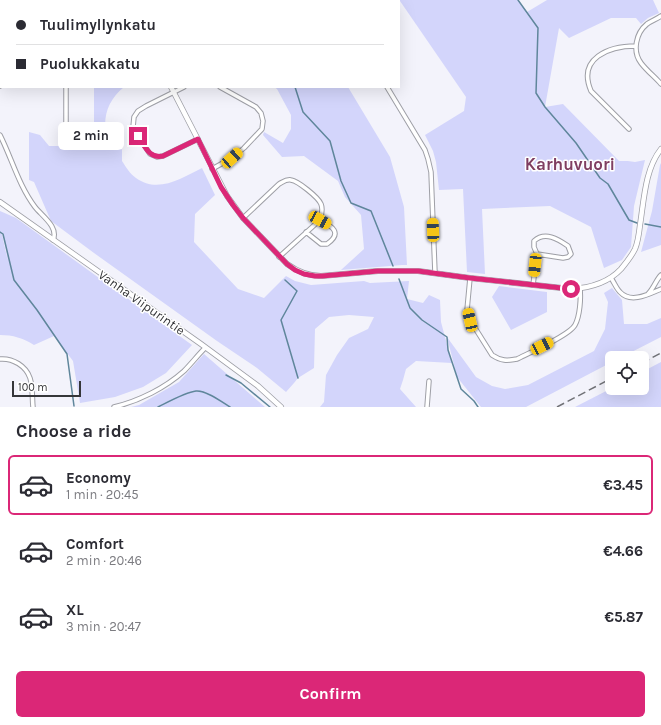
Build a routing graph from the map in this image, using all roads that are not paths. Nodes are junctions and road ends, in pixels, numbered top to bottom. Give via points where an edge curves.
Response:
1 (661, 16) edge
2 (636, 46) junction
3 (661, 84) edge
4 (66, 88) edge
5 (172, 88) edge
6 (182, 88) edge
7 (222, 88) edge
8 (388, 88) edge
9 (174, 92) junction
10 (66, 126) dead end
11 (629, 129) dead end
12 (0, 135) edge
13 (198, 139) junction
14 (661, 149) edge
15 (212, 169) junction
16 (0, 202) edge
17 (243, 218) junction
18 (320, 220) junction
19 (306, 232) junction
20 (53, 240) junction
21 (536, 254) junction
22 (279, 257) junction
23 (435, 273) junction
24 (661, 275) edge
25 (470, 278) junction
26 (611, 278) junction
27 (533, 285) junction
28 (580, 289) junction
29 (661, 289) edge
30 (648, 294) junction
31 (205, 348) junction
32 (0, 360) edge
33 (429, 381) dead end
34 (32, 407) edge
35 (114, 407) edge
36 (281, 407) edge
37 (427, 407) edge

1 - 2 street via 641,30
2 - 3 street via 641,63
2 - 11 street via 616,48 603,54 593,61 587,76 591,91
4 - 10 street
5 - 9 street
6 - 9 street
7 - 15 street via 256,107 263,121 262,129 244,148
8 - 23 street via 428,159 431,172
9 - 13 street
9 - 13 street via 138,111 134,117 133,127 150,154 158,157
12 - 20 street via 34,206 53,227
13 - 15 street
14 - 26 street via 651,166 635,249 625,265
15 - 17 street
16 - 20 street, Vanha Viipurintie
17 - 18 street via 279,184 289,180 317,199 322,209
17 - 22 street
18 - 19 street
18 - 19 street via 332,226 332,241 321,244
19 - 22 street
20 - 31 street, Vanha Viipurintie
21 - 21 street via 563,258 571,254 568,246 550,236 538,237 534,241
21 - 27 street
22 - 23 street via 295,270 315,276 391,270
23 - 25 street
24 - 30 street
25 - 27 street
25 - 28 street via 467,310 470,320 492,354 504,361 517,359 566,334 575,326 578,319
26 - 28 street via 595,286
26 - 30 street via 620,292 627,296 635,298
27 - 28 street
29 - 30 street
31 - 35 street via 184,371 168,382 147,395
31 - 36 street, Vanha Viipurintie via 258,386
32 - 34 street via 13,360 27,372
33 - 37 street

